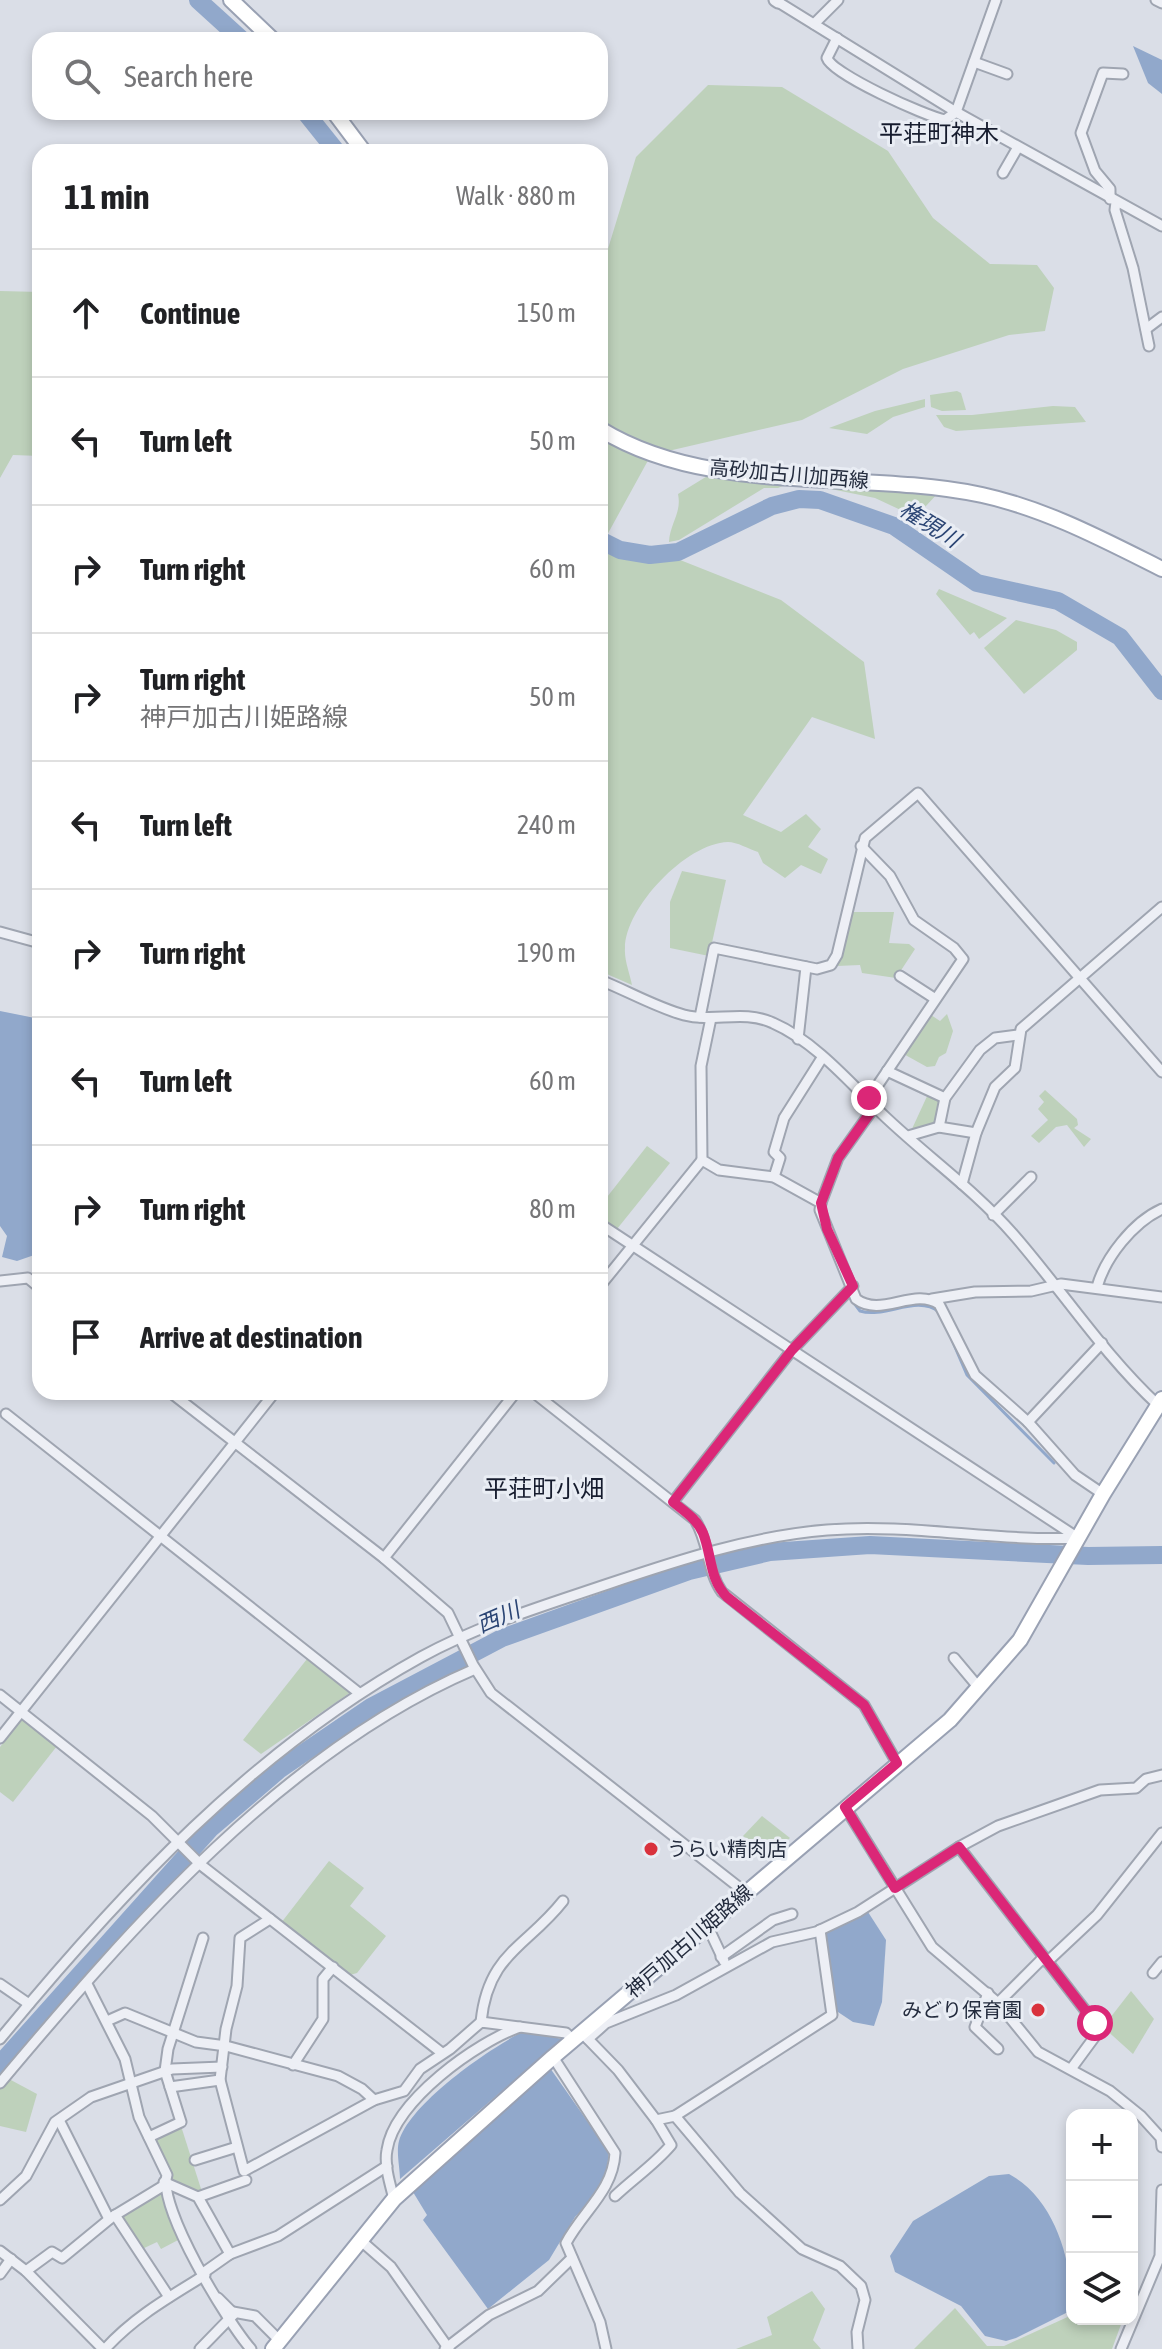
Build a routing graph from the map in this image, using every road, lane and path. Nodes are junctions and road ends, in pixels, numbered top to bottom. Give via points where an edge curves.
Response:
1 (231, 0) edge
2 (838, 0) edge
3 (996, 0) edge
4 (1156, 0) edge
5 (776, 1) edge
6 (1162, 3) edge
7 (814, 24) junction
8 (265, 32) edge
9 (837, 38) junction
10 (974, 62) junction
11 (1007, 74) dead end
12 (1123, 74) dead end
13 (956, 112) junction
14 (340, 120) edge
15 (358, 144) edge
16 (1018, 147) junction
17 (1003, 173) dead end
18 (1113, 201) junction
19 (1162, 226) edge
20 (1162, 317) edge
21 (1146, 329) junction
22 (1149, 346) dead end
23 (608, 433) edge
24 (1162, 569) edge
25 (861, 846) junction
26 (1162, 907) edge
27 (0, 932) edge
28 (32, 941) edge
29 (806, 967) junction
30 (900, 976) dead end
31 (1080, 978) junction
32 (608, 984) edge
33 (934, 998) junction
34 (706, 1018) junction
35 (1018, 1035) junction
36 (798, 1039) junction
37 (822, 1058) junction
38 (887, 1071) junction
39 (1162, 1072) edge
40 (945, 1098) junction
41 (872, 1102) junction
42 (939, 1127) junction
43 (976, 1133) junction
44 (908, 1136) junction
45 (702, 1160) junction
46 (774, 1177) junction
47 (1031, 1177) dead end
48 (962, 1184) junction
49 (821, 1203) junction
50 (1162, 1209) edge
51 (993, 1215) junction
52 (608, 1229) edge
53 (633, 1246) junction
54 (608, 1276) edge
55 (0, 1281) edge
56 (32, 1281) edge
57 (1054, 1285) junction
58 (853, 1286) junction
59 (1097, 1287) junction
60 (1162, 1297) edge
61 (931, 1299) junction
62 (1102, 1343) junction
63 (792, 1350) junction
64 (180, 1400) edge
65 (269, 1400) edge
66 (510, 1400) edge
67 (543, 1400) edge
68 (1160, 1402) edge
69 (6, 1414) dead end
70 (1028, 1422) junction
71 (236, 1443) junction
72 (1103, 1494) junction
73 (673, 1502) junction
74 (160, 1536) junction
75 (1077, 1541) junction
76 (707, 1551) junction
77 (384, 1558) junction
78 (462, 1639) junction
79 (954, 1658) dead end
80 (474, 1667) junction
81 (980, 1689) junction
82 (359, 1693) junction
83 (0, 1695) edge
84 (21, 1712) junction
85 (0, 1738) edge
86 (897, 1763) junction
87 (1162, 1775) edge
88 (845, 1807) junction
89 (1162, 1833) edge
90 (178, 1840) junction
91 (959, 1847) junction
92 (201, 1865) junction
93 (895, 1888) junction
94 (745, 1892) junction
95 (563, 1901) dead end
96 (792, 1914) dead end
97 (270, 1919) junction
98 (707, 1925) junction
99 (820, 1930) junction
100 (203, 1938) dead end
101 (721, 1957) junction
102 (1045, 1960) junction
103 (1162, 1962) edge
104 (333, 1967) junction
105 (728, 1967) junction
106 (1153, 1973) dead end
107 (0, 1984) edge
108 (87, 1984) junction
109 (988, 1993) junction
110 (998, 2003) junction
111 (29, 2004) junction
112 (107, 2021) junction
113 (481, 2022) junction
114 (521, 2026) junction
115 (171, 2032) junction
116 (581, 2038) junction
117 (0, 2039) edge
118 (226, 2046) junction
119 (998, 2049) dead end
120 (442, 2053) junction
121 (553, 2057) junction
122 (293, 2065) junction
123 (222, 2067) junction
124 (1071, 2069) junction
125 (165, 2071) junction
126 (220, 2080) junction
127 (131, 2082) junction
128 (0, 2083) edge
129 (170, 2087) junction
130 (374, 2100) junction
131 (675, 2116) junction
132 (59, 2120) junction
133 (656, 2120) junction
134 (149, 2137) junction
135 (237, 2147) junction
136 (1162, 2147) edge
137 (195, 2160) dead end
138 (387, 2166) junction
139 (246, 2180) dead end
140 (164, 2184) junction
141 (1162, 2190) edge
142 (615, 2196) dead end
143 (198, 2197) junction
144 (394, 2199) junction
145 (0, 2200) edge
146 (112, 2217) junction
147 (359, 2239) junction
148 (0, 2251) edge
149 (230, 2254) junction
150 (572, 2258) junction
151 (11, 2259) junction
152 (26, 2271) junction
153 (0, 2274) edge
154 (204, 2274) junction
155 (169, 2297) junction
156 (218, 2298) junction
157 (233, 2312) junction
158 (228, 2323) junction
159 (276, 2345) edge
160 (447, 2348) edge
161 (104, 2349) edge
162 (200, 2349) edge
163 (251, 2349) edge
164 (606, 2349) edge
165 (858, 2349) edge
166 (1121, 2349) edge

1 - 8 main road
2 - 7 street
3 - 10 street
4 - 6 street
5 - 7 street
7 - 9 street
9 - 13 street
9 - 13 street via 827,60 838,70 940,120
10 - 11 street
10 - 13 street
12 - 18 street via 1103,73 1081,133
13 - 16 street
14 - 15 main road
16 - 17 street
16 - 18 street
18 - 19 street
18 - 21 street
20 - 21 street
21 - 22 street
23 - 24 main road, 高砂加古川加西線 via 670,461 715,470 981,495 1059,519
25 - 29 street via 837,955 822,969
25 - 31 street via 918,793
25 - 33 street via 890,876 914,920 962,957
26 - 31 street
27 - 28 street
29 - 34 street via 714,948
29 - 36 street
30 - 33 street
31 - 35 street
31 - 39 street
32 - 34 street via 657,1005
33 - 38 street
34 - 36 street via 730,1014 759,1019
34 - 45 street
35 - 40 street via 987,1043
35 - 43 street via 1015,1068 995,1087
36 - 37 street
37 - 41 street
37 - 46 street via 784,1118 774,1152 780,1158
38 - 40 street
38 - 41 street
40 - 42 street
41 - 44 street
41 - 49 street via 838,1158
42 - 43 street
42 - 44 street
43 - 48 street
44 - 48 street
45 - 46 street via 719,1170
45 - 53 street
46 - 49 street
47 - 51 street
48 - 51 street
49 - 58 street
50 - 59 street via 1132,1228 1103,1265
51 - 57 street
52 - 53 street
53 - 54 street
53 - 63 street
55 - 56 street
57 - 59 street
57 - 61 street
57 - 62 street
58 - 61 street via 863,1305
58 - 63 street
59 - 60 street
61 - 70 street via 950,1322 975,1375
62 - 68 street via 1132,1381
62 - 70 street
63 - 73 street
63 - 75 street
64 - 71 street
65 - 71 street
66 - 77 street
67 - 73 street
68 - 72 main road, 神戸加古川姫路線
69 - 74 street
70 - 72 street via 1075,1475
71 - 74 street
71 - 77 street
72 - 75 main road, 神戸加古川姫路線
73 - 76 street via 695,1520
74 - 82 street
74 - 84 street
75 - 76 street via 898,1528 826,1530
75 - 81 main road, 神戸加古川姫路線 via 1020,1640
76 - 78 street
76 - 86 street via 715,1580 727,1597 864,1705
77 - 78 street via 448,1613
78 - 80 street
78 - 82 street
79 - 81 street
80 - 92 street via 425,1690 324,1755
80 - 94 street via 491,1693
81 - 86 main road, 神戸加古川姫路線
82 - 90 street via 226,1794
83 - 84 street
84 - 85 street
84 - 90 street
86 - 88 main road, 神戸加古川姫路線
87 - 91 street via 1136,1788 1100,1790 1013,1820
88 - 93 street
88 - 94 main road, 神戸加古川姫路線
89 - 102 street via 1097,1915
90 - 92 street
90 - 111 street
91 - 93 street
91 - 102 street
92 - 97 street
92 - 108 street
93 - 99 street
93 - 109 street via 932,1947
94 - 98 main road, 神戸加古川姫路線
95 - 113 street via 498,1967
96 - 101 street via 773,1920
97 - 104 street
97 - 118 street via 240,1938
98 - 101 street
98 - 116 main road, 神戸加古川姫路線
99 - 105 street via 772,1942
99 - 131 street via 832,2015
100 - 115 street
101 - 105 street
102 - 110 street
102 - 124 street via 1098,2030
103 - 106 street
104 - 120 street
104 - 122 street via 323,1979 323,2019
105 - 116 street
107 - 111 street
108 - 112 street
108 - 128 street
109 - 110 street
109 - 119 street via 975,2027
110 - 124 street via 1038,2052
111 - 117 street
112 - 115 street via 125,2013
112 - 127 street
113 - 114 street
113 - 120 street
114 - 116 street
114 - 138 street via 486,2041 416,2100 388,2145
115 - 118 street
115 - 125 street
116 - 121 main road, 神戸加古川姫路線
116 - 133 street via 618,2070
118 - 122 street
118 - 123 street
120 - 130 street via 420,2069 404,2091
121 - 144 main road, 神戸加古川姫路線
121 - 150 street via 615,2153 608,2186 566,2243
122 - 130 street via 338,2076
123 - 125 street
123 - 126 street
124 - 136 street via 1141,2116 1161,2138
125 - 127 street
125 - 129 street
126 - 129 street
126 - 135 street
127 - 132 street via 91,2097
127 - 134 street
129 - 134 street via 181,2122
130 - 135 street via 244,2171
131 - 133 street
131 - 165 street via 740,2193 802,2249 840,2266 861,2286 865,2300
132 - 145 street via 26,2176
132 - 146 street
133 - 142 street via 671,2145
134 - 140 street via 167,2175
135 - 137 street
138 - 144 street
138 - 149 street via 278,2236
139 - 143 street
140 - 143 street
140 - 146 street
140 - 154 street via 184,2241
141 - 166 street via 1160,2256
143 - 149 street
144 - 147 main road, 神戸加古川姫路線
146 - 152 street via 62,2258 47,2253
146 - 155 street
147 - 159 main road, 神戸加古川姫路線
147 - 160 street via 391,2267
148 - 151 street
149 - 154 street
150 - 160 street via 538,2291 489,2315
150 - 164 street
151 - 152 street
151 - 153 street
152 - 161 street
154 - 155 street
154 - 156 street
155 - 161 street via 125,2327
156 - 157 street
156 - 158 street
157 - 158 street
157 - 159 street via 255,2316
158 - 162 street
158 - 163 street

